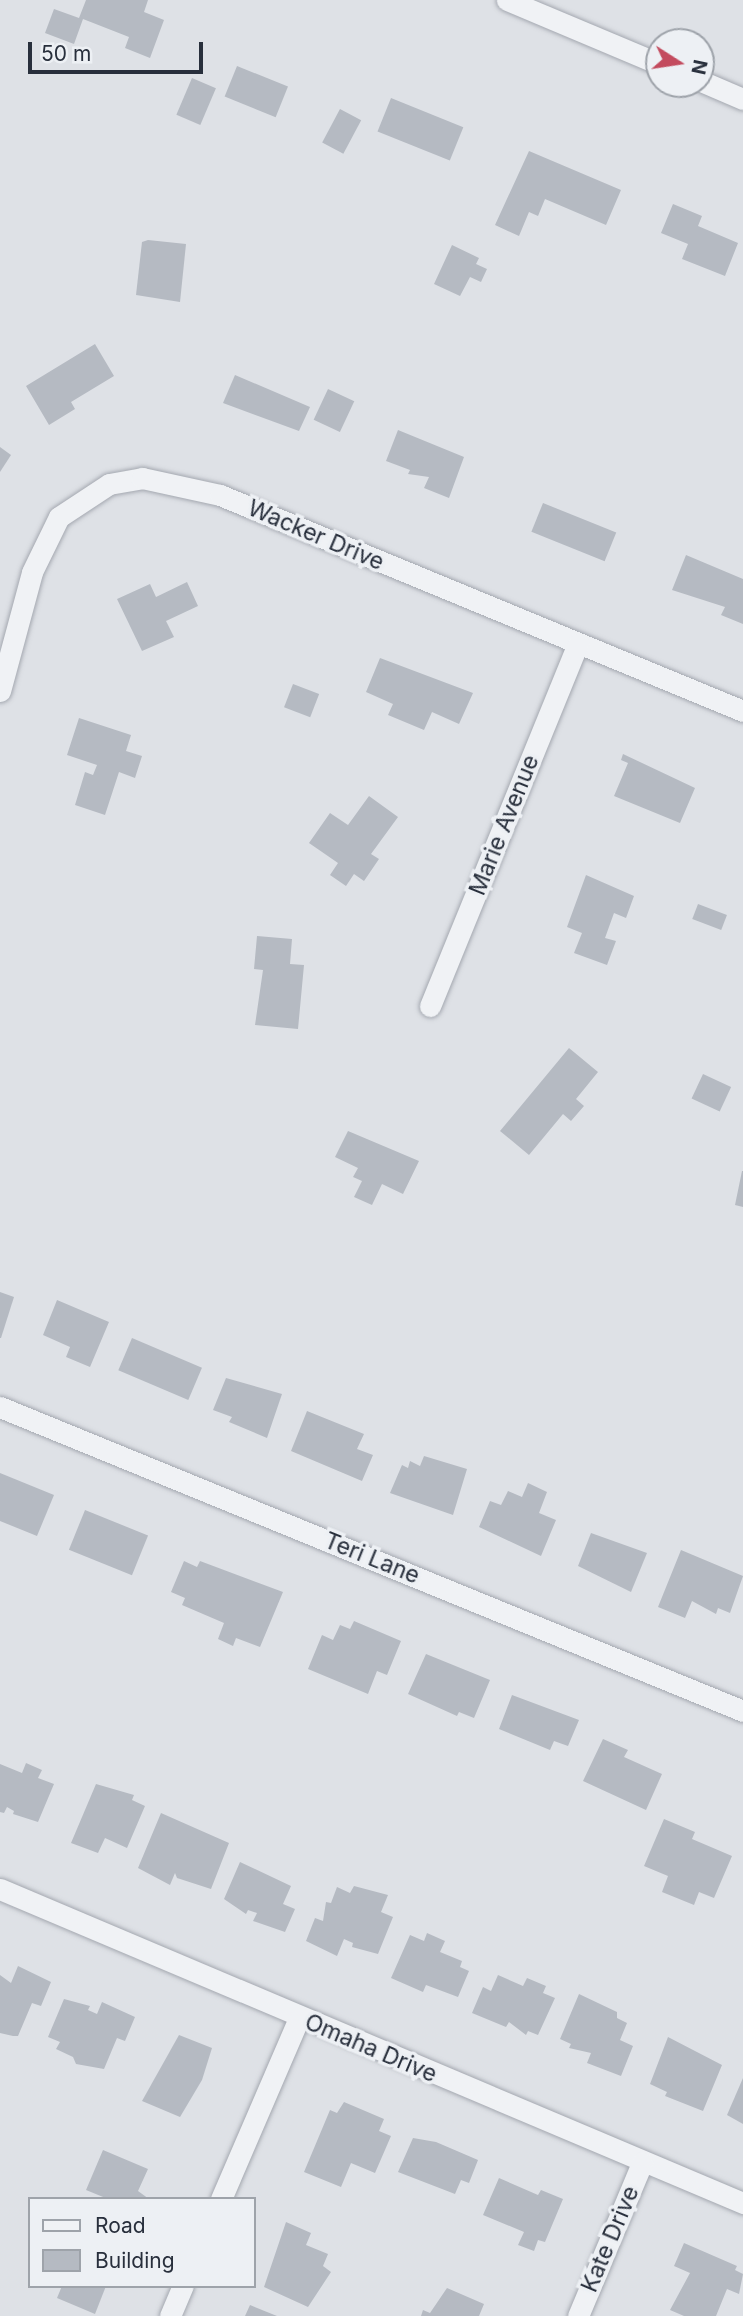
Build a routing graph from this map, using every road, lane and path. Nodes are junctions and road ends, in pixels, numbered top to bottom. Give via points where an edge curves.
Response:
1 (507, 0) edge
2 (645, 58) edge
3 (715, 87) edge
4 (743, 99) edge
5 (578, 644) junction
6 (0, 691) edge
7 (743, 711) edge
8 (430, 1006) dead end
9 (0, 1407) edge
10 (743, 1711) edge
11 (0, 1889) edge
12 (299, 2018) junction
13 (642, 2162) junction
14 (222, 2197) edge
15 (743, 2203) edge
16 (182, 2288) edge
17 (170, 2316) edge
18 (578, 2316) edge

1 - 2 street
3 - 4 street
5 - 6 street, Wacker Drive via 220,495 142,478 110,484 60,517 32,572
5 - 7 street, Wacker Drive
5 - 8 street, Marie Avenue
9 - 10 street, Teri Lane
11 - 12 street, Omaha Drive
12 - 13 street, Omaha Drive
12 - 14 street
13 - 15 street, Omaha Drive
13 - 18 street, Kate Drive
16 - 17 street

